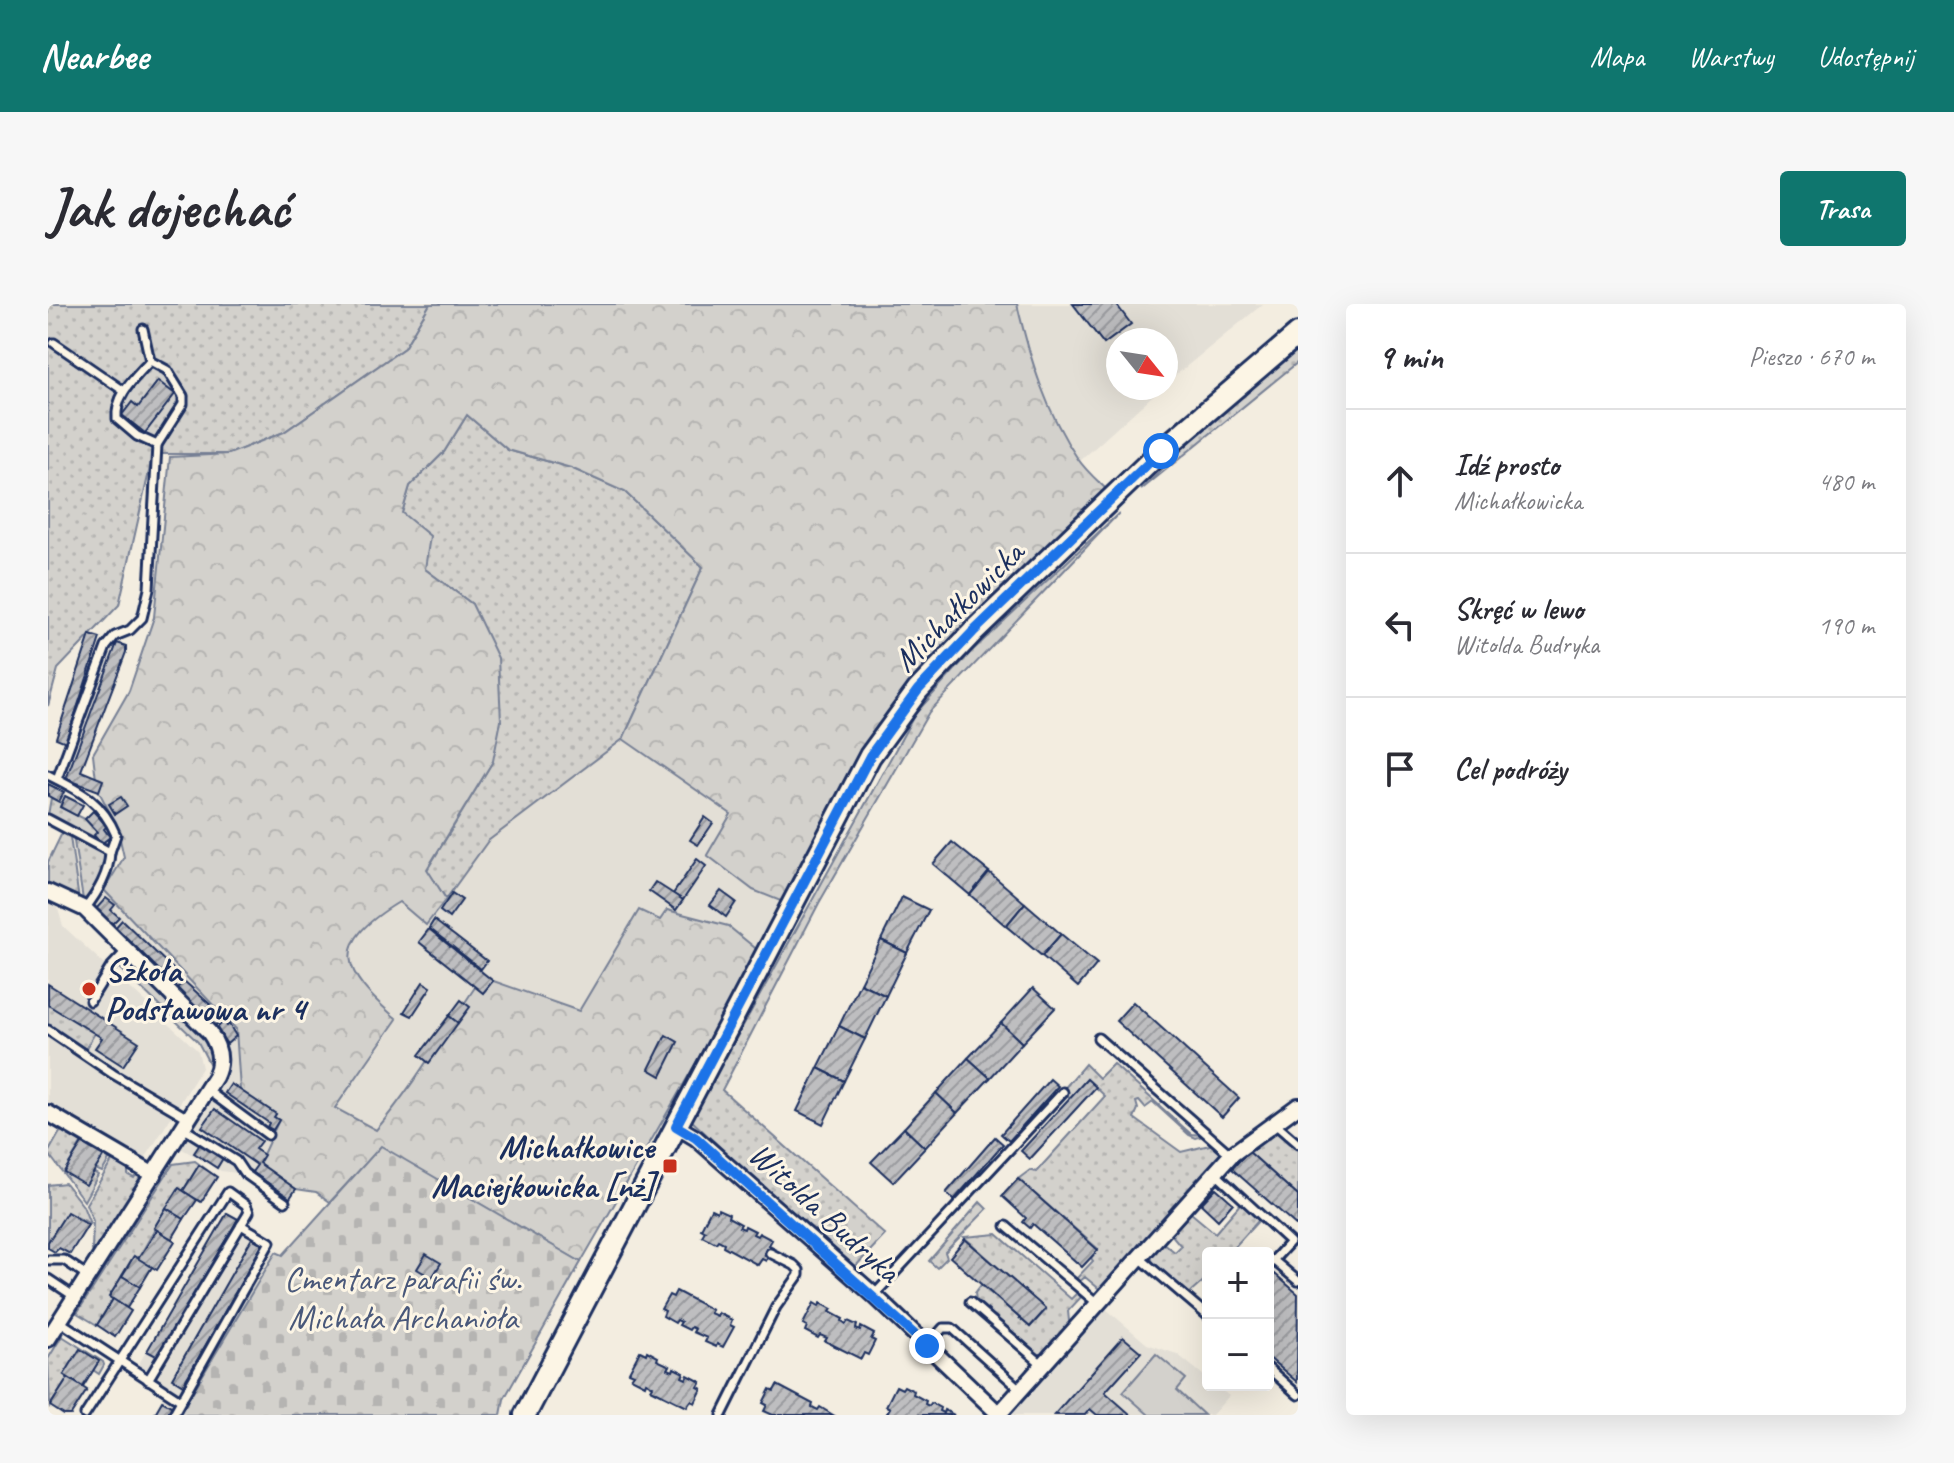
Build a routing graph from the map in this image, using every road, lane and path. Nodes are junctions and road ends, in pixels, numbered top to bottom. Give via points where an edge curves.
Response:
1 (143, 329) dead end
2 (1298, 334) edge
3 (54, 343) dead end
4 (150, 361) junction
5 (124, 391) junction
6 (157, 445) junction
7 (48, 775) edge
8 (57, 779) junction
9 (48, 819) edge
10 (110, 852) junction
11 (48, 892) edge
12 (85, 909) junction
13 (126, 951) junction
14 (90, 1001) dead end
15 (48, 1030) edge
16 (1098, 1038) dead end
17 (207, 1090) junction
18 (1063, 1092) dead end
19 (1298, 1106) edge
20 (48, 1113) edge
21 (678, 1121) junction
22 (186, 1123) junction
23 (1275, 1124) junction
24 (268, 1135) dead end
25 (1298, 1144) edge
26 (1231, 1155) junction
27 (1215, 1173) junction
28 (154, 1175) junction
29 (285, 1202) dead end
30 (241, 1225) junction
31 (1006, 1226) dead end
32 (770, 1253) dead end
33 (1140, 1258) junction
34 (48, 1260) edge
35 (1274, 1260) edge
36 (1274, 1265) edge
37 (88, 1276) junction
38 (48, 1279) edge
39 (1298, 1281) edge
40 (874, 1295) junction
41 (75, 1297) junction
42 (970, 1302) dead end
43 (1099, 1304) junction
44 (1202, 1311) edge
45 (59, 1321) junction
46 (48, 1339) edge
47 (927, 1346) junction
48 (119, 1363) junction
49 (1043, 1365) junction
50 (1274, 1373) edge
51 (148, 1380) junction
52 (1021, 1390) junction
53 (1298, 1395) edge
54 (180, 1400) junction
55 (85, 1415) edge
56 (173, 1415) edge
57 (525, 1415) edge
58 (722, 1415) edge
59 (999, 1415) edge

1 - 4 lane
2 - 21 street, Michałkowicka via 1161,451 918,690 870,756
3 - 5 lane
4 - 5 lane
4 - 6 lane via 167,370 183,396
5 - 6 lane via 117,419
6 - 8 lane via 149,589 142,618 106,647
7 - 8 lane
8 - 10 lane via 108,814 116,835
9 - 10 lane
10 - 12 lane via 97,893
11 - 12 street
12 - 13 street
13 - 14 lane
13 - 17 street via 214,1039 219,1069
15 - 22 lane
16 - 26 lane
17 - 22 street
17 - 24 lane
18 - 40 lane
19 - 23 street, Witolda Budryka
20 - 28 street
21 - 40 street, Witolda Budryka
21 - 57 street, Michałkowicka
22 - 28 street
22 - 29 lane
23 - 25 lane
23 - 26 street, Witolda Budryka
26 - 27 street, Witolda Budryka
27 - 33 street, Witolda Budryka
27 - 35 lane via 1290,1242
28 - 37 street
30 - 48 lane via 249,1212 228,1192
30 - 51 lane
30 - 54 lane via 270,1242
31 - 43 lane
32 - 58 lane via 794,1265 799,1275 776,1307
33 - 43 street, Witolda Budryka
33 - 44 lane
34 - 37 lane via 64,1260
36 - 39 lane
37 - 41 street
38 - 41 lane
40 - 47 street, Witolda Budryka
41 - 45 street
42 - 49 lane
43 - 49 street, Witolda Budryka
45 - 46 street
45 - 48 lane
47 - 52 lane via 943,1328 952,1328
47 - 59 street, Witolda Budryka
48 - 51 lane
48 - 55 lane
49 - 52 street, Witolda Budryka
50 - 53 lane
51 - 54 lane
52 - 59 street, Witolda Budryka
54 - 56 lane

